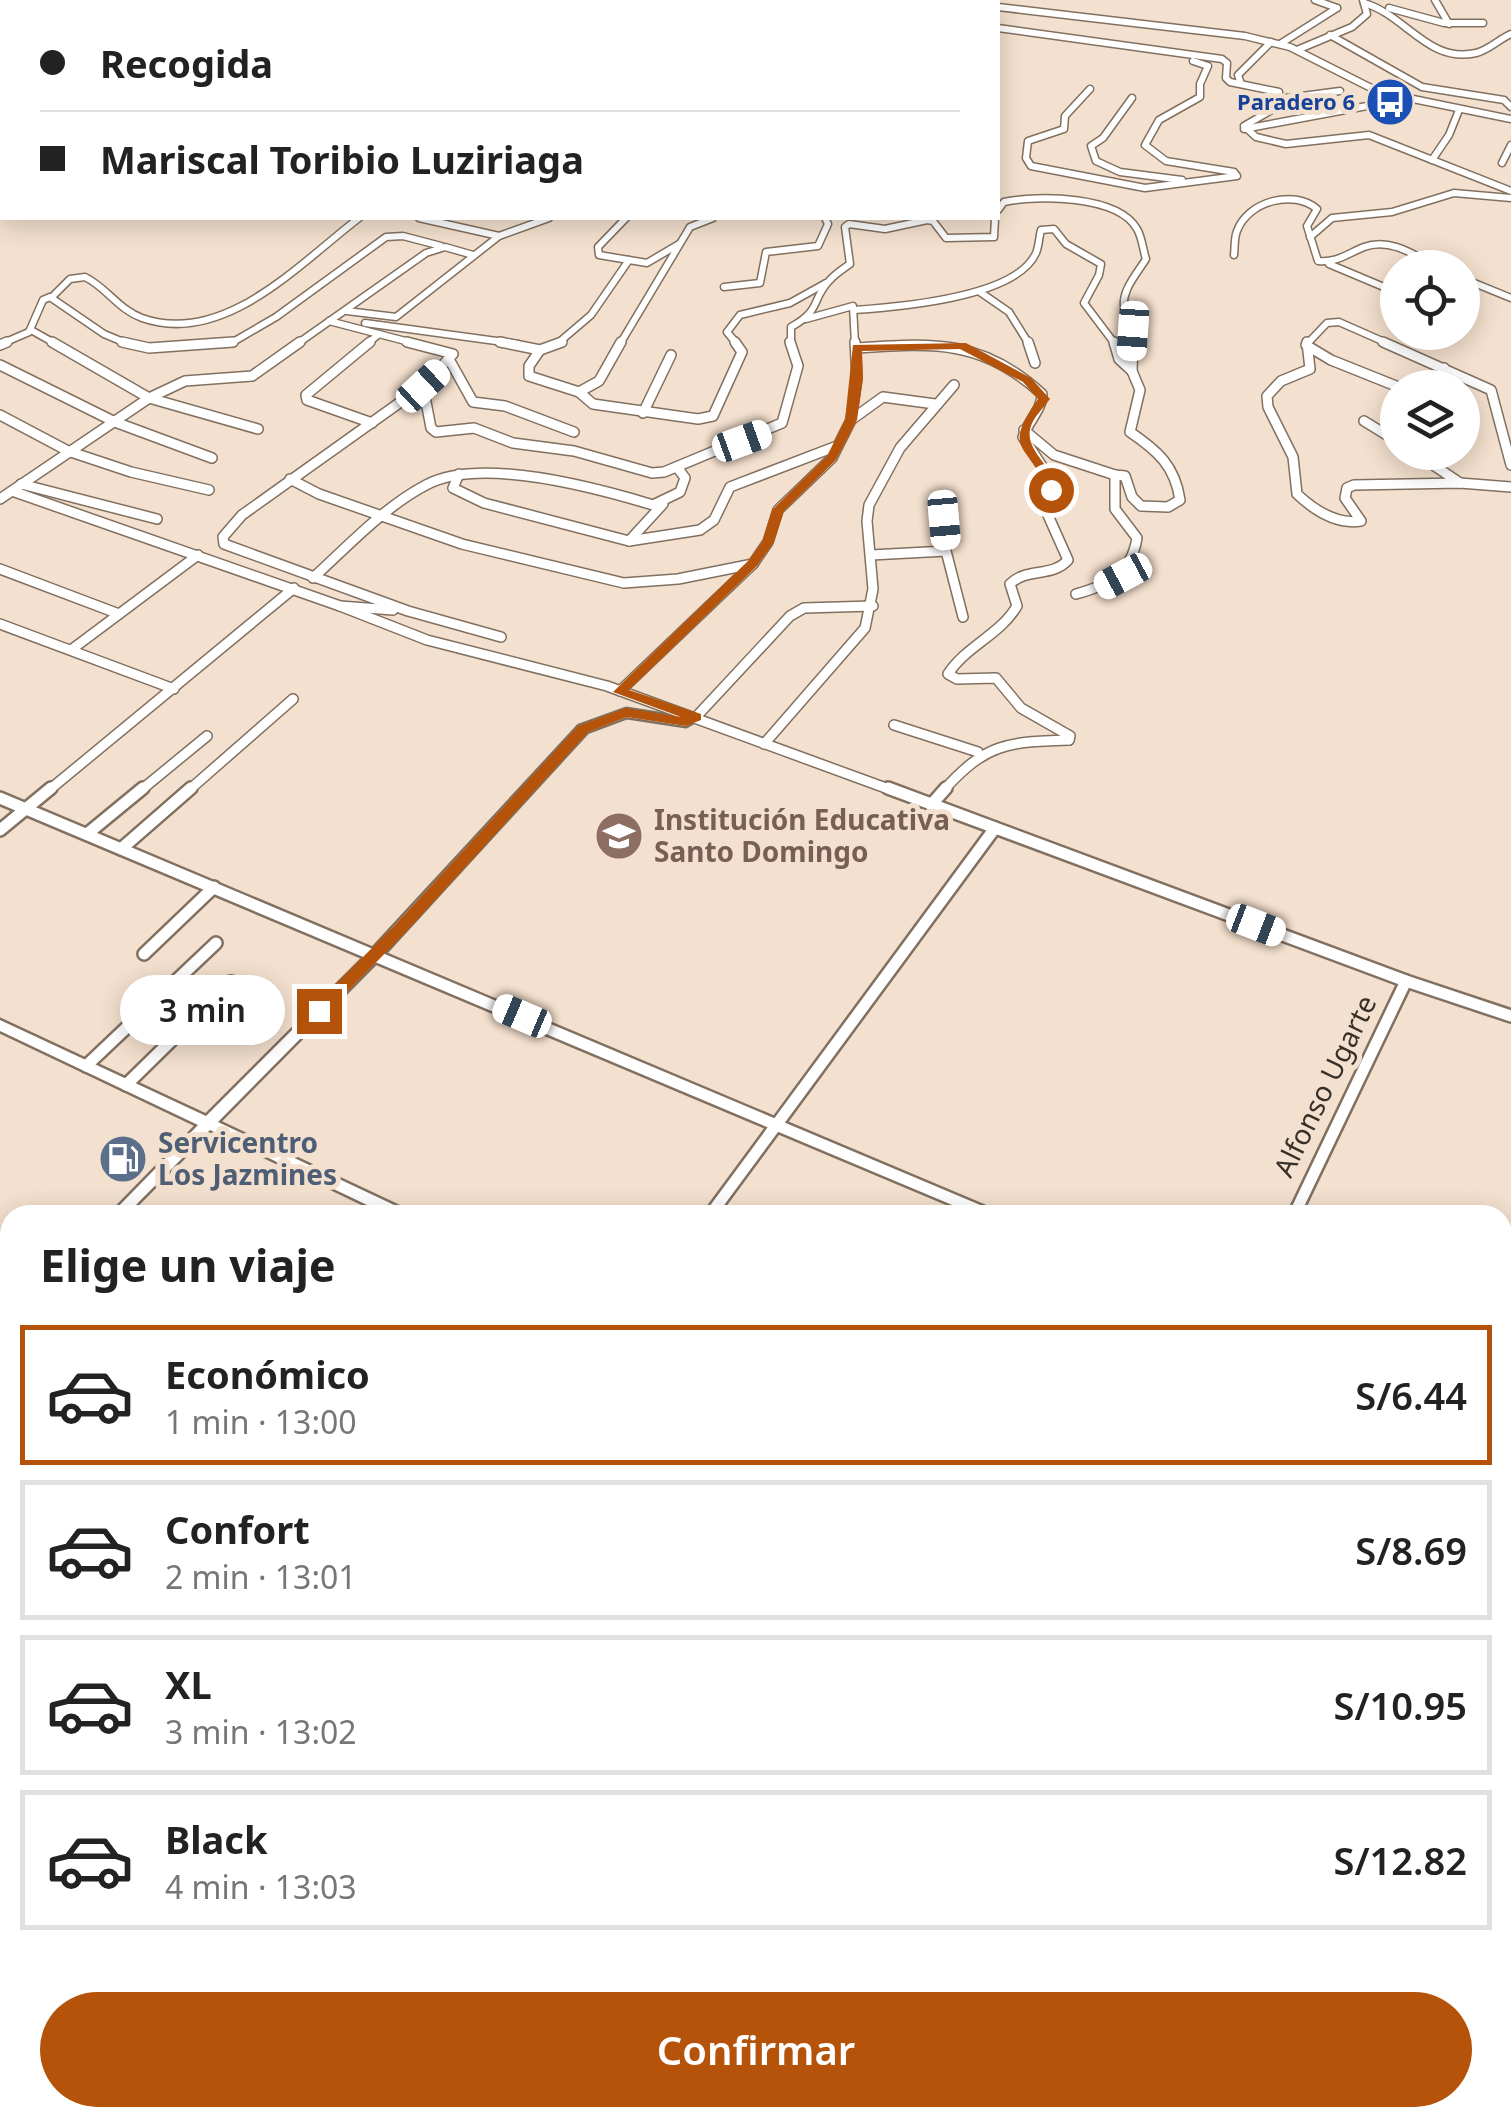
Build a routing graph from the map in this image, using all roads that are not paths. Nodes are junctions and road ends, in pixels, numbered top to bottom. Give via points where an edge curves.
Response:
1 (631, 0) edge
2 (660, 0) edge
3 (722, 0) edge
4 (757, 0) edge
5 (1315, 0) edge
6 (1435, 0) edge
7 (1364, 1) edge
8 (1000, 7) edge
9 (1385, 8) junction
10 (1483, 23) dead end
11 (1449, 24) junction
12 (1000, 28) edge
13 (1511, 34) edge
14 (1330, 35) junction
15 (1276, 43) junction
16 (1297, 50) junction
17 (1155, 53) junction
18 (1240, 84) junction
19 (1090, 89) dead end
20 (1340, 91) dead end
21 (1132, 98) dead end
22 (1280, 99) junction
23 (1399, 100) junction
24 (1507, 100) edge
25 (1511, 107) edge
26 (1459, 110) junction
27 (1511, 119) edge
28 (1244, 129) junction
29 (1511, 145) edge
30 (1432, 160) junction
31 (1502, 163) dead end
32 (1206, 183) junction
33 (1511, 191) edge
34 (1511, 198) edge
35 (1000, 207) edge
36 (356, 220) edge
37 (428, 220) edge
38 (532, 220) edge
39 (624, 220) edge
40 (705, 220) edge
41 (827, 220) edge
42 (831, 220) edge
43 (927, 220) edge
44 (927, 220) edge
45 (996, 220) edge
46 (848, 224) junction
47 (499, 236) junction
48 (1310, 238) junction
49 (683, 243) junction
50 (445, 248) junction
51 (1393, 250) edge
52 (473, 256) junction
53 (1234, 256) dead end
54 (629, 260) junction
55 (1330, 264) junction
56 (826, 283) junction
57 (1380, 285) edge
58 (1480, 285) edge
59 (724, 287) dead end
60 (980, 292) junction
61 (52, 298) junction
62 (1511, 298) edge
63 (854, 310) junction
64 (347, 311) junction
65 (333, 319) junction
66 (806, 319) junction
67 (32, 330) junction
68 (379, 334) junction
69 (0, 345) edge
70 (1306, 345) junction
71 (857, 348) junction
72 (540, 350) junction
73 (671, 354) dead end
74 (450, 361) junction
75 (1035, 363) dead end
76 (0, 365) edge
77 (1444, 368) joint
78 (1132, 371) junction
79 (1380, 380) edge
80 (954, 385) dead end
81 (423, 386) junction
82 (578, 392) junction
83 (149, 398) junction
84 (935, 404) junction
85 (643, 413) junction
86 (0, 415) edge
87 (851, 420) junction
88 (1364, 421) dead end
89 (114, 422) junction
90 (372, 423) junction
91 (258, 429) dead end
92 (1024, 430) junction
93 (1380, 431) edge
94 (574, 432) dead end
95 (837, 446) junction
96 (68, 450) junction
97 (212, 458) dead end
98 (1511, 465) edge
99 (677, 467) junction
100 (1442, 470) edge
101 (459, 474) junction
102 (1115, 475) junction
103 (290, 479) junction
104 (1460, 482) junction
105 (22, 484) junction
106 (1511, 487) edge
107 (209, 490) dead end
108 (12, 491) junction
109 (939, 497) dead end
110 (0, 499) edge
111 (665, 502) junction
112 (381, 517) junction
113 (157, 519) dead end
114 (629, 541) junction
115 (946, 551) junction
116 (870, 555) junction
117 (198, 556) junction
118 (753, 564) junction
119 (0, 569) edge
120 (313, 578) junction
121 (294, 588) junction
122 (1076, 594) dead end
123 (340, 606) junction
124 (874, 606) junction
125 (408, 611) junction
126 (119, 614) junction
127 (963, 617) dead end
128 (0, 624) edge
129 (501, 637) dead end
130 (71, 650) junction
131 (174, 688) junction
132 (620, 692) junction
133 (293, 699) dead end
134 (696, 717) junction
135 (894, 725) dead end
136 (206, 736) dead end
137 (764, 744) junction
138 (978, 752) junction
139 (0, 798) edge
140 (932, 805) junction
141 (26, 809) junction
142 (995, 828) junction
143 (0, 830) edge
144 (87, 834) junction
145 (121, 849) junction
146 (214, 888) junction
147 (216, 943) dead end
148 (144, 954) dead end
149 (375, 955) junction
150 (1406, 981) junction
151 (231, 982) dead end
152 (1511, 1016) edge
153 (0, 1026) edge
154 (86, 1066) junction
155 (126, 1084) junction
156 (205, 1122) junction
157 (778, 1124) junction
158 (126, 1205) edge
159 (381, 1205) edge
160 (717, 1205) edge
161 (967, 1205) edge
162 (1299, 1205) edge

1 - 2 street
3 - 4 street
5 - 15 street via 1338,7
6 - 11 street
7 - 9 street
7 - 14 street via 1362,19
8 - 15 street
9 - 11 street
9 - 13 street via 1415,38 1444,54 1485,50
10 - 11 street
12 - 17 street
14 - 16 street
14 - 24 street via 1422,87
15 - 16 street
15 - 18 street via 1238,75
16 - 23 street
17 - 18 street via 1222,59 1228,80
17 - 32 street via 1207,64 1200,97 1159,117 1146,140 1166,160 1238,174
18 - 22 street via 1270,87
19 - 32 street via 1065,116 1064,129 1028,140 1032,166 1135,188
20 - 22 street
21 - 32 street via 1091,146 1096,161 1120,172
22 - 28 street
23 - 26 street
23 - 28 street
24 - 25 street
26 - 27 street
26 - 30 street
28 - 30 street via 1282,143 1360,134
29 - 31 street
30 - 33 street
34 - 48 street via 1454,193 1392,212 1332,218
35 - 78 street via 1014,198 1066,199 1111,208 1137,229 1146,258 1122,308 1133,331
36 - 61 street via 250,301 200,320 140,318 88,277 70,279
37 - 47 street
38 - 47 street
39 - 54 street via 596,250
40 - 49 street via 694,223
41 - 59 street via 818,246 768,251 758,284
42 - 46 street
43 - 46 street via 885,228
44 - 45 street via 946,238 970,240 994,237
46 - 56 street via 850,264
47 - 52 street
48 - 53 street via 1315,205 1277,200 1246,218
48 - 55 street via 1316,258
49 - 54 street via 655,260
49 - 82 street via 599,380
50 - 52 street
50 - 61 street via 386,237 261,327 228,343 129,345
50 - 64 street
51 - 55 street via 1378,244
52 - 64 street via 396,318
54 - 72 street via 598,308 560,346
55 - 57 street
56 - 66 street
56 - 85 street via 730,325 742,362 713,417
58 - 62 street
60 - 63 street
60 - 75 street via 1015,317
60 - 78 street via 1027,264 1039,250 1040,231 1054,229 1101,264 1084,303
61 - 67 street via 43,300
63 - 66 street via 848,305
63 - 71 street
64 - 65 street
65 - 68 street
65 - 72 street
65 - 83 street via 252,376 185,381
66 - 99 street via 788,337 798,366 782,423
67 - 69 street
67 - 83 street
68 - 74 street via 450,350
68 - 90 street via 306,395
70 - 77 street via 1327,323 1339,322
70 - 79 street
70 - 104 street via 1310,369 1275,385 1267,400 1306,502 1354,524 1361,521 1345,498 1350,486
71 - 87 street
71 - 92 street via 940,343 974,349 1042,394
72 - 82 street via 529,376
73 - 85 street
74 - 81 street
74 - 94 street via 473,402 505,406
76 - 89 street
77 - 98 street via 1491,390
78 - 102 street via 1140,390 1130,432 1178,472 1180,500 1168,507 1141,506 1125,476
80 - 84 street
81 - 90 street
81 - 99 street via 436,432 474,428 652,473
82 - 85 street via 594,404
83 - 89 street
83 - 91 street
84 - 87 street via 883,397
84 - 116 street via 868,502
86 - 96 street
87 - 95 street
88 - 93 street
89 - 96 street
89 - 97 street
90 - 103 street
92 - 102 street via 1054,456
92 - 138 street via 1028,450 1050,480 1047,513 1068,560 1057,571 1013,578 1012,616 948,674 996,678 1021,708 1071,738 1007,742
95 - 114 street via 730,487 714,520 700,530
95 - 118 street via 778,510
96 - 105 street
96 - 107 street
99 - 111 street via 685,478 680,492
100 - 104 street
101 - 111 street via 573,480 645,505
101 - 112 street via 427,484
101 - 114 street via 453,488 484,503
102 - 122 street via 1115,510 1137,538 1135,557 1123,576
103 - 112 street
103 - 120 street via 242,515 224,544
104 - 106 street
105 - 108 street
105 - 113 street
108 - 110 street
108 - 117 street
109 - 115 street
111 - 114 street
112 - 118 street via 624,583
112 - 120 street
115 - 116 street
115 - 127 street
116 - 124 street
117 - 121 street
117 - 126 street
118 - 132 street
119 - 126 street
120 - 125 street
121 - 123 street
121 - 131 street
123 - 125 street
123 - 132 street via 375,624
124 - 134 street via 804,608 790,616
124 - 137 street via 865,628
125 - 129 street
126 - 130 street
128 - 130 street
130 - 131 street
131 - 141 street
132 - 134 street
133 - 145 street
134 - 137 street
134 - 149 street via 686,722 626,712 583,729
135 - 138 street
136 - 144 street
137 - 140 street
138 - 140 street
139 - 141 street
140 - 142 street
141 - 143 street
141 - 144 street
142 - 150 street
142 - 157 street
144 - 145 street
145 - 146 street
146 - 148 street
146 - 149 street
147 - 154 street
149 - 156 street
149 - 157 street
150 - 152 street
150 - 162 street, Alfonso Ugarte
151 - 155 street
153 - 154 street
154 - 155 street
155 - 156 street
156 - 158 street
156 - 159 street
157 - 160 street
157 - 161 street

